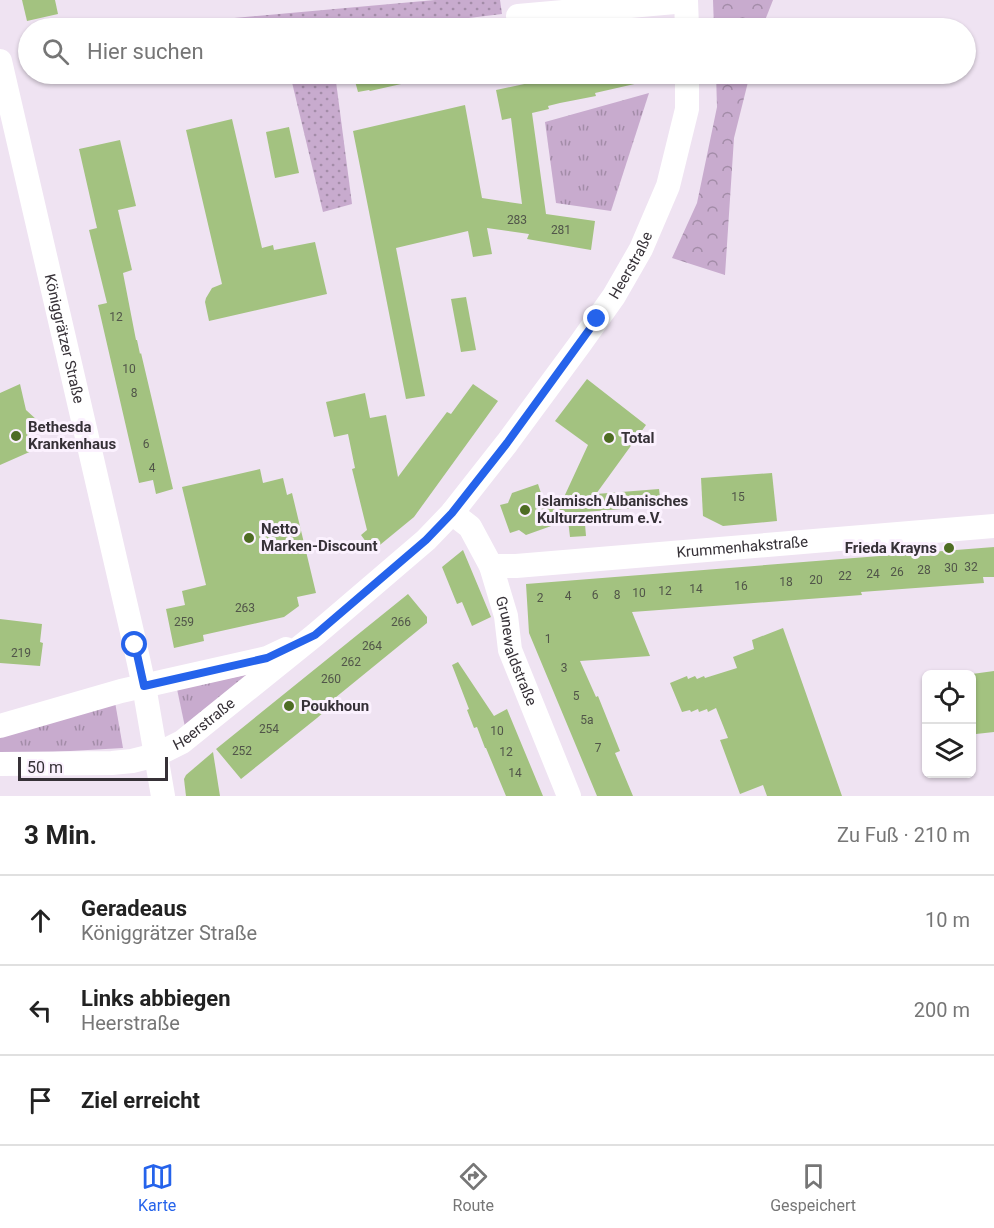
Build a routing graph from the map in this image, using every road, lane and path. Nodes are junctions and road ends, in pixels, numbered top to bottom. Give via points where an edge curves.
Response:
1 (686, 1) edge
2 (518, 16) dead end
3 (687, 18) edge
4 (0, 61) edge
5 (687, 84) edge
6 (452, 513) junction
7 (994, 526) edge
8 (491, 566) junction
9 (315, 635) junction
10 (144, 686) junction
11 (0, 726) edge
12 (156, 754) junction
13 (0, 764) edge
14 (163, 796) edge
15 (569, 796) edge

1 - 2 street
1 - 3 street
4 - 10 street, Königgrätzer Straße
5 - 6 street, Heerstraße via 687,109 668,186 641,249 614,296
6 - 8 street, Grunewaldstraße via 470,527
6 - 9 street, Heerstraße
7 - 8 street, Krummenhakstraße
8 - 15 street, Grunewaldstraße via 506,616 510,650
9 - 10 street, Heerstraße via 267,658
9 - 12 street, Heerstraße via 182,742
10 - 11 street, Heerstraße
10 - 12 street, Königgrätzer Straße
12 - 13 street, Heerstraße via 111,763
12 - 14 street, Königgrätzer Straße

